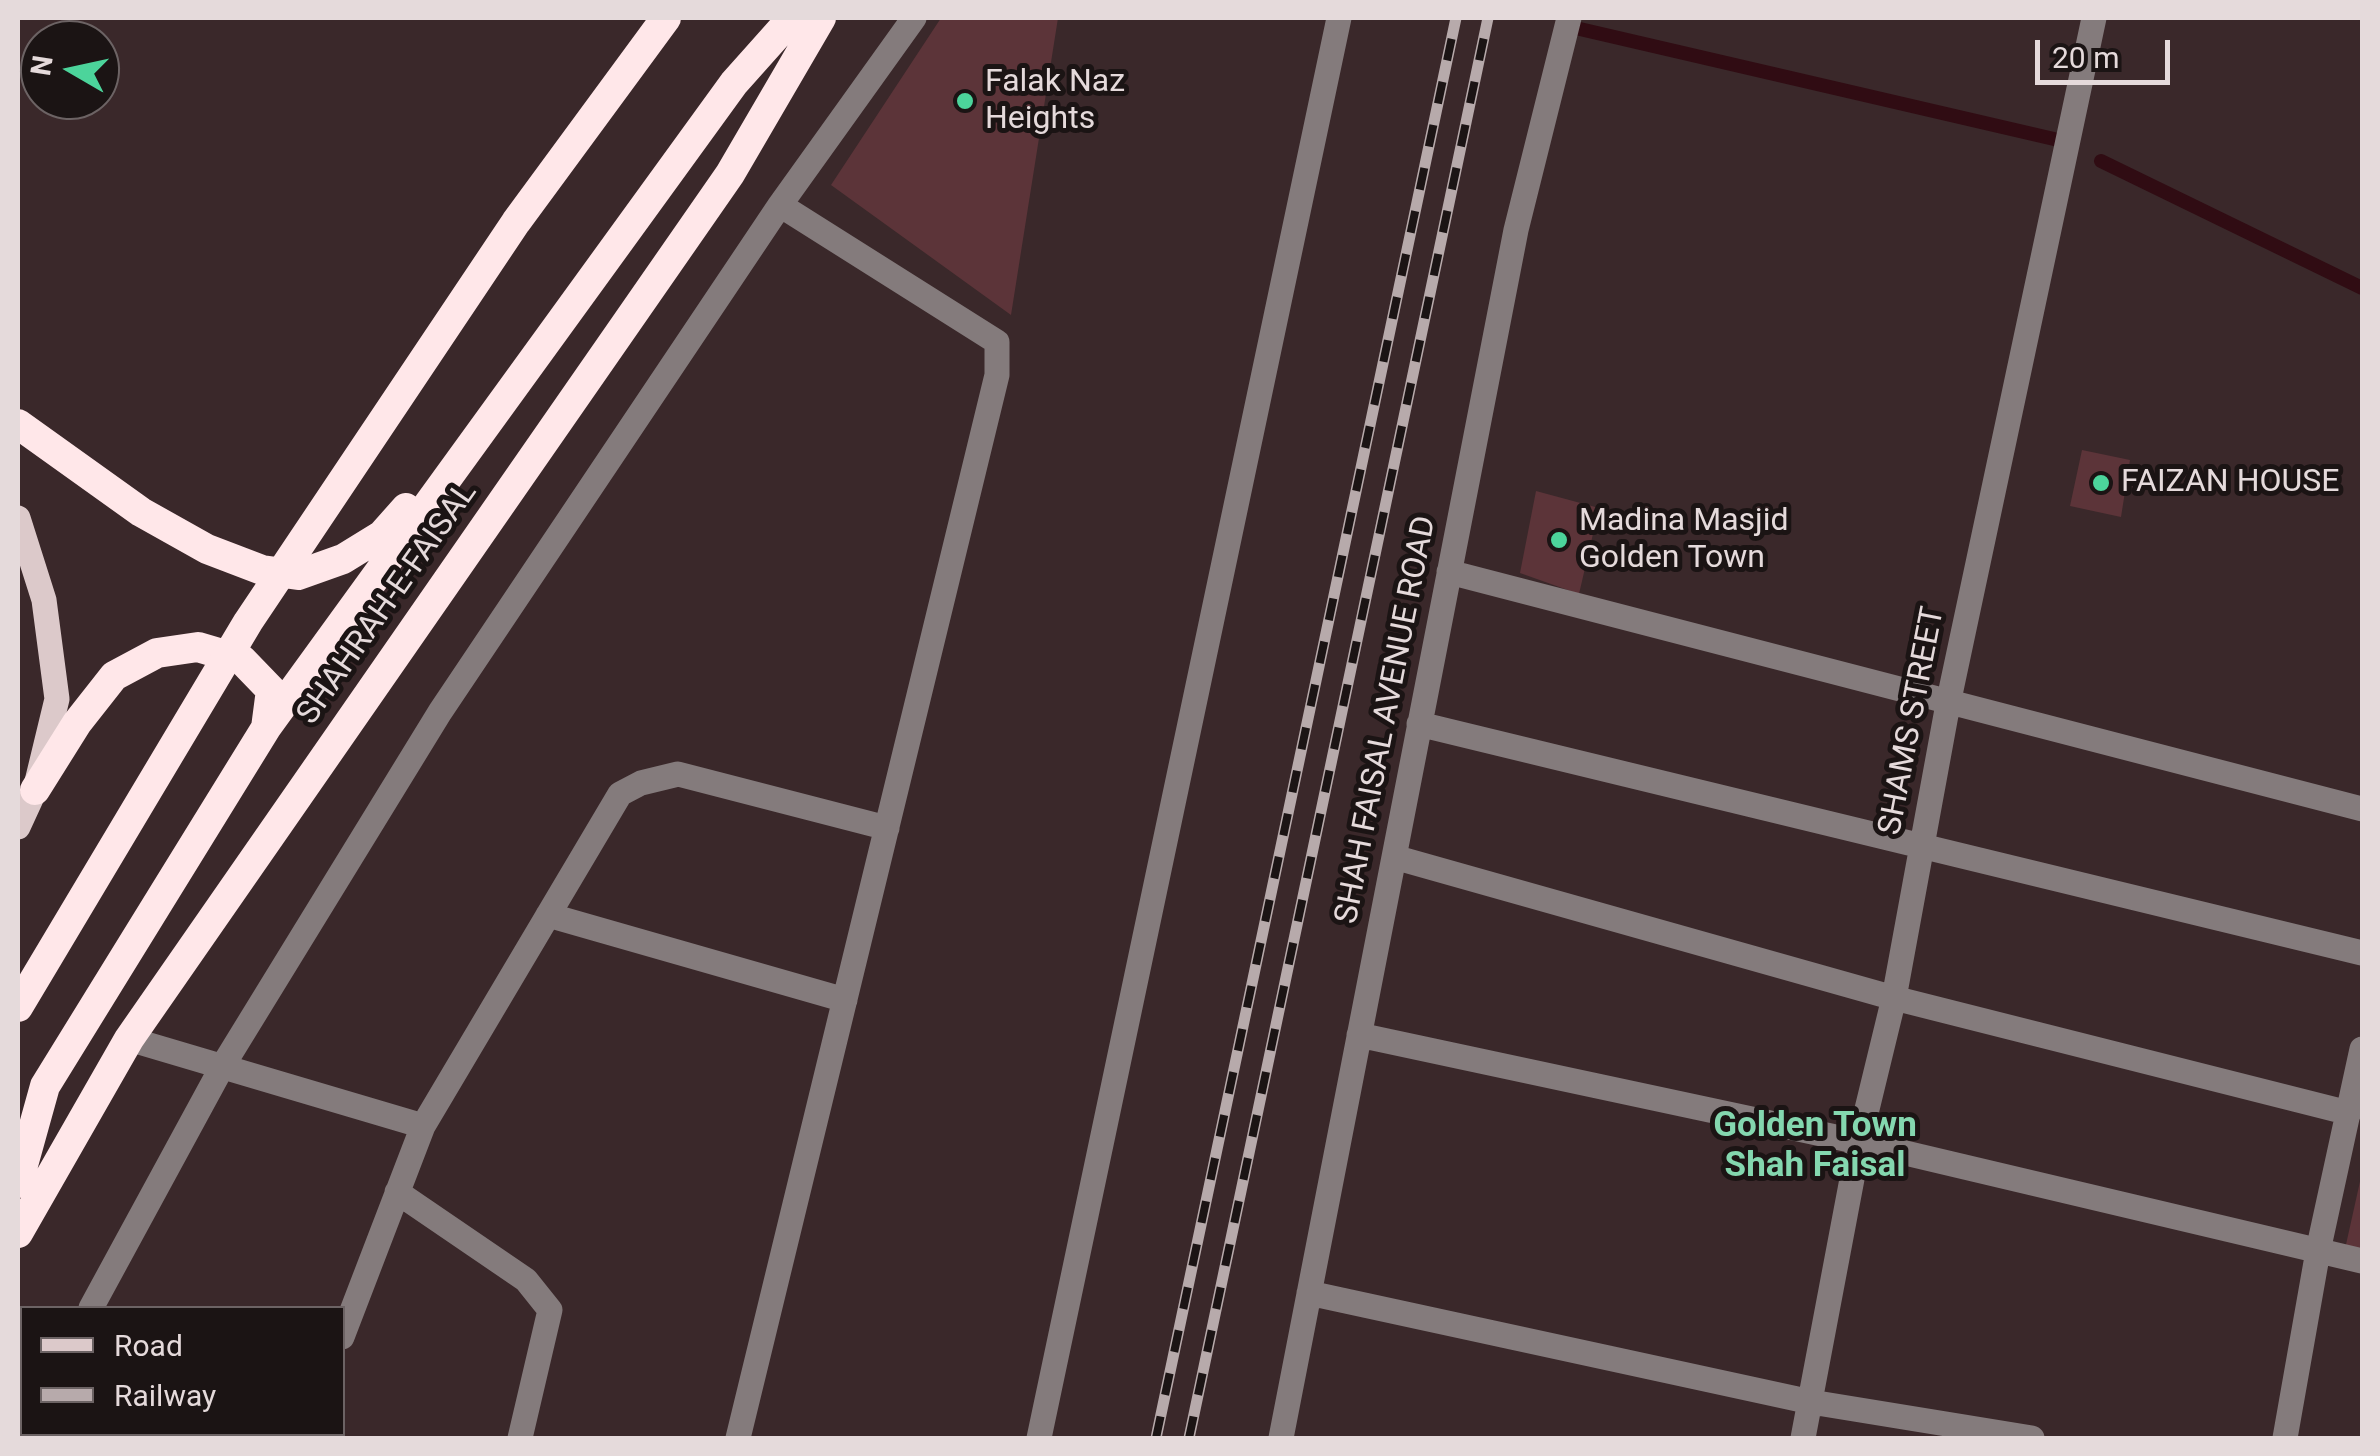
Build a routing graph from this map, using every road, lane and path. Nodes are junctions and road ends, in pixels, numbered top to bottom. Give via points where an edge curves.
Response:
1 (666, 18) edge
2 (792, 18) edge
3 (821, 18) edge
4 (914, 18) edge
5 (1340, 18) edge
6 (1570, 18) edge
7 (2094, 18) edge
8 (780, 206) junction
9 (509, 393) junction
10 (18, 424) edge
11 (18, 518) edge
12 (1448, 572) junction
13 (1948, 704) junction
14 (1419, 724) junction
15 (266, 728) junction
16 (36, 790) junction
17 (2362, 809) edge
18 (18, 828) edge
19 (887, 828) junction
20 (1920, 847) junction
21 (1394, 857) junction
22 (548, 915) junction
23 (2362, 953) edge
24 (1894, 998) junction
25 (845, 1000) junction
26 (18, 1007) edge
27 (1359, 1035) junction
28 (129, 1040) junction
29 (2362, 1049) edge
30 (222, 1067) junction
31 (2349, 1112) junction
32 (423, 1126) junction
33 (1859, 1142) junction
34 (18, 1183) edge
35 (397, 1192) junction
36 (18, 1233) edge
37 (2318, 1251) junction
38 (2362, 1261) edge
39 (1309, 1293) junction
40 (91, 1306) edge
41 (345, 1329) edge
42 (1811, 1402) junction
43 (520, 1438) edge
44 (738, 1438) edge
45 (1039, 1438) edge
46 (1280, 1438) edge
47 (1804, 1438) edge
48 (2032, 1438) edge
49 (2285, 1438) edge

1 - 26 highway, bridge via 516,222 248,622
2 - 9 highway via 734,83
3 - 28 highway, SHAHRAH-E-FAISAL via 730,174
4 - 8 street
5 - 45 street
6 - 12 street, SHAH FAISAL AVENUE ROAD via 1516,230
7 - 13 street, SHAMS STREET
8 - 19 street via 997,342 997,375
8 - 30 street via 440,712
9 - 10 highway via 382,535 298,576 206,549 141,512
9 - 15 highway
11 - 16 main road via 44,600 58,699
12 - 13 street
12 - 14 street, SHAH FAISAL AVENUE ROAD
13 - 17 street
13 - 20 street, SHAMS STREET
14 - 20 street
14 - 21 street, SHAH FAISAL AVENUE ROAD
15 - 16 highway via 271,690 242,660 198,647 157,653 114,676
15 - 34 highway via 45,1086
16 - 18 main road
19 - 22 street via 678,774 641,783 620,794
19 - 25 street
20 - 23 street
20 - 24 street, SHAMS STREET
21 - 24 street
21 - 27 street, SHAH FAISAL AVENUE ROAD
22 - 25 street
22 - 32 street
24 - 31 street
24 - 33 street, SHAMS STREET
25 - 44 street
27 - 33 street
27 - 39 street, SHAH FAISAL AVENUE ROAD
28 - 30 street
28 - 36 highway, SHAHRAH-E-FAISAL
29 - 31 street
30 - 32 street
30 - 40 street
31 - 37 street
32 - 35 street
33 - 37 street
33 - 42 street, SHAMS STREET
35 - 41 street
35 - 43 street via 526,1280 550,1310
37 - 38 street
37 - 49 street
39 - 42 street
39 - 46 street, SHAH FAISAL AVENUE ROAD
42 - 47 street, SHAMS STREET
42 - 48 street

